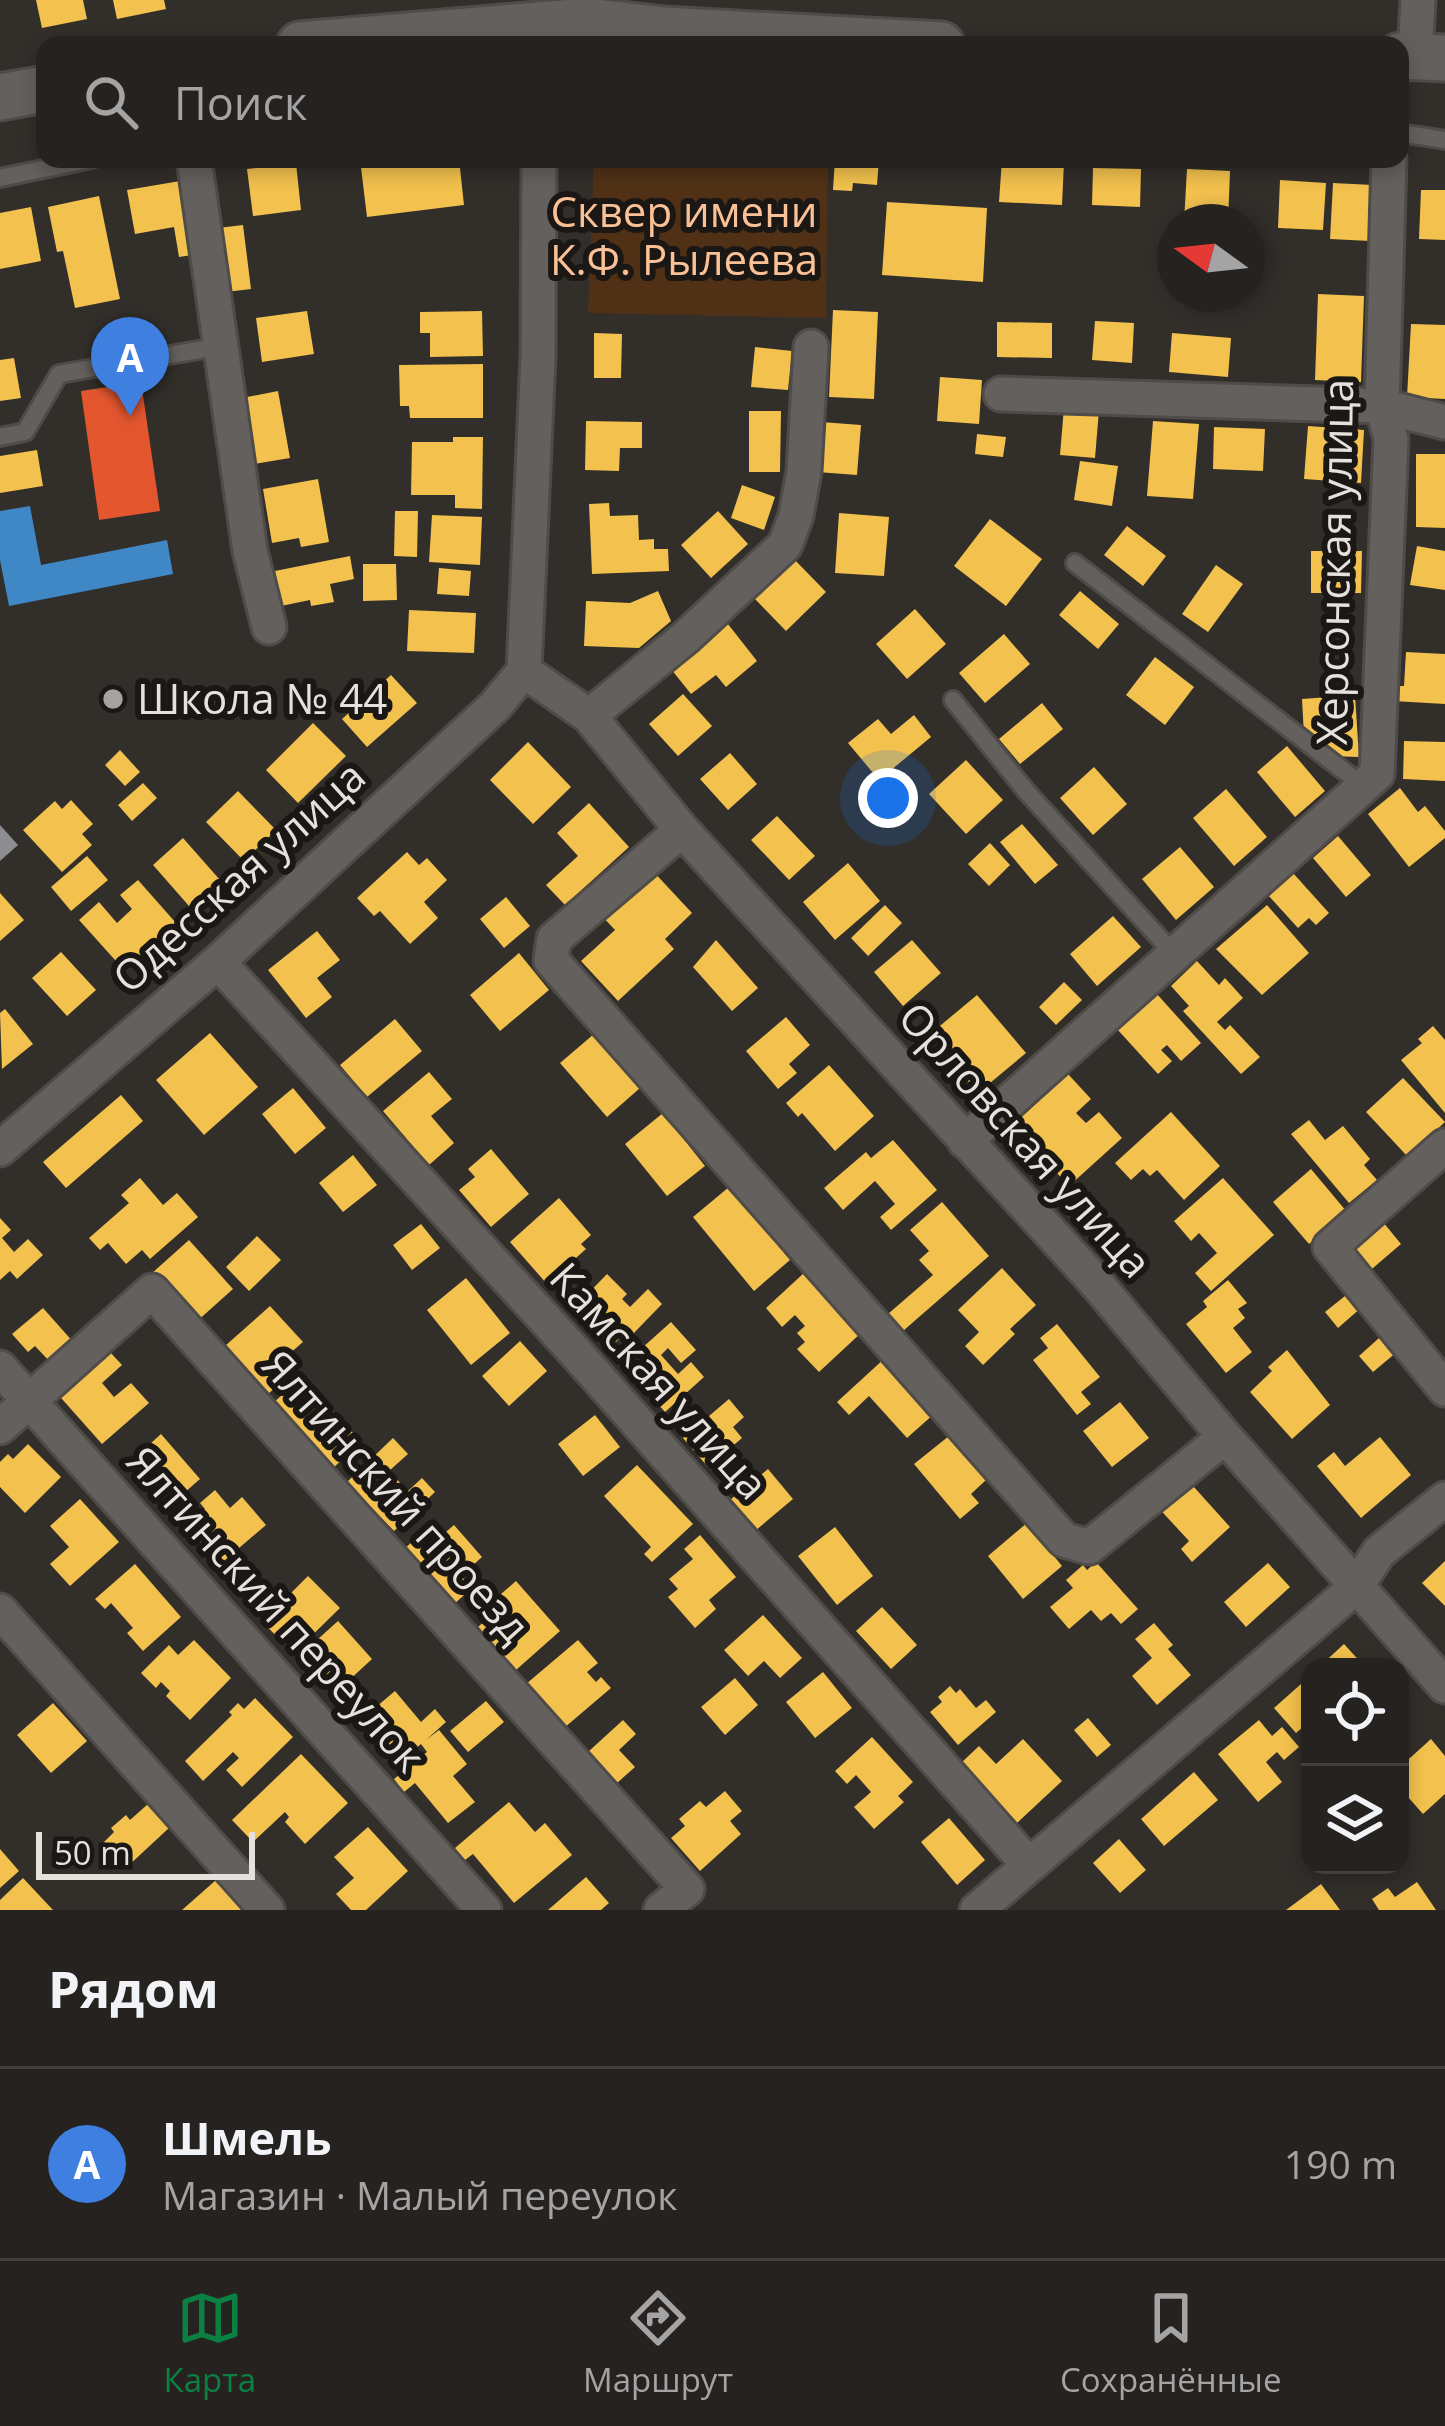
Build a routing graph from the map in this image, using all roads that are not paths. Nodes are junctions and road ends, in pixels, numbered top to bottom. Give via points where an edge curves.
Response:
1 (1418, 0) edge
2 (546, 22) edge
3 (396, 36) edge
4 (785, 36) edge
5 (1420, 57) edge
6 (36, 91) edge
7 (0, 98) edge
8 (1409, 135) edge
9 (1445, 140) edge
10 (48, 168) edge
11 (195, 168) edge
12 (539, 168) edge
13 (1389, 168) edge
14 (0, 178) edge
15 (222, 346) junction
16 (811, 347) dead end
17 (1001, 394) dead end
18 (1382, 406) junction
19 (1445, 422) edge
20 (0, 437) edge
21 (1075, 563) dead end
22 (269, 627) dead end
23 (524, 671) junction
24 (953, 700) dead end
25 (589, 716) junction
26 (1366, 788) junction
27 (682, 830) junction
28 (1174, 954) junction
29 (218, 962) junction
30 (965, 1141) junction
31 (1445, 1145) edge
32 (0, 1149) edge
33 (0, 1368) edge
34 (1445, 1389) edge
35 (30, 1400) junction
36 (0, 1427) edge
37 (1225, 1437) junction
38 (1445, 1498) edge
39 (1355, 1588) junction
40 (0, 1611) edge
41 (1445, 1686) edge
42 (1028, 1864) junction
43 (267, 1910) edge
44 (484, 1910) edge
45 (661, 1910) edge
46 (976, 1910) edge

1 - 5 street
2 - 3 street
2 - 4 street
6 - 7 street
8 - 9 lane
10 - 14 lane
11 - 15 street
12 - 23 street
13 - 18 street, Херсонская улица
15 - 20 lane via 59,374 25,432
15 - 22 street via 250,551
16 - 25 street via 804,471 785,545
17 - 18 street
18 - 19 street
18 - 26 street, Херсонская улица via 1391,439 1381,723 1377,774
21 - 26 lane
23 - 25 street, Орловская улица
23 - 29 street, Одесская улица
24 - 28 lane
25 - 27 street, Орловская улица
26 - 28 street, Херсонская улица
27 - 30 street, Орловская улица
27 - 37 street via 554,939 551,960 1064,1540 1089,1547
28 - 30 street, Херсонская улица
29 - 32 street, Одесская улица
29 - 42 street, Камская улица
30 - 37 street, Орловская улица
31 - 34 street via 1330,1246
33 - 35 street, Ялтинский переулок
35 - 36 street, Ялтинский проезд
35 - 44 street, Ялтинский переулок
35 - 45 street, Ялтинский проезд via 152,1291 687,1889
37 - 39 street, Орловская улица
38 - 39 street via 1378,1552
39 - 41 street, Орловская улица
39 - 42 street
40 - 43 street
42 - 46 street

